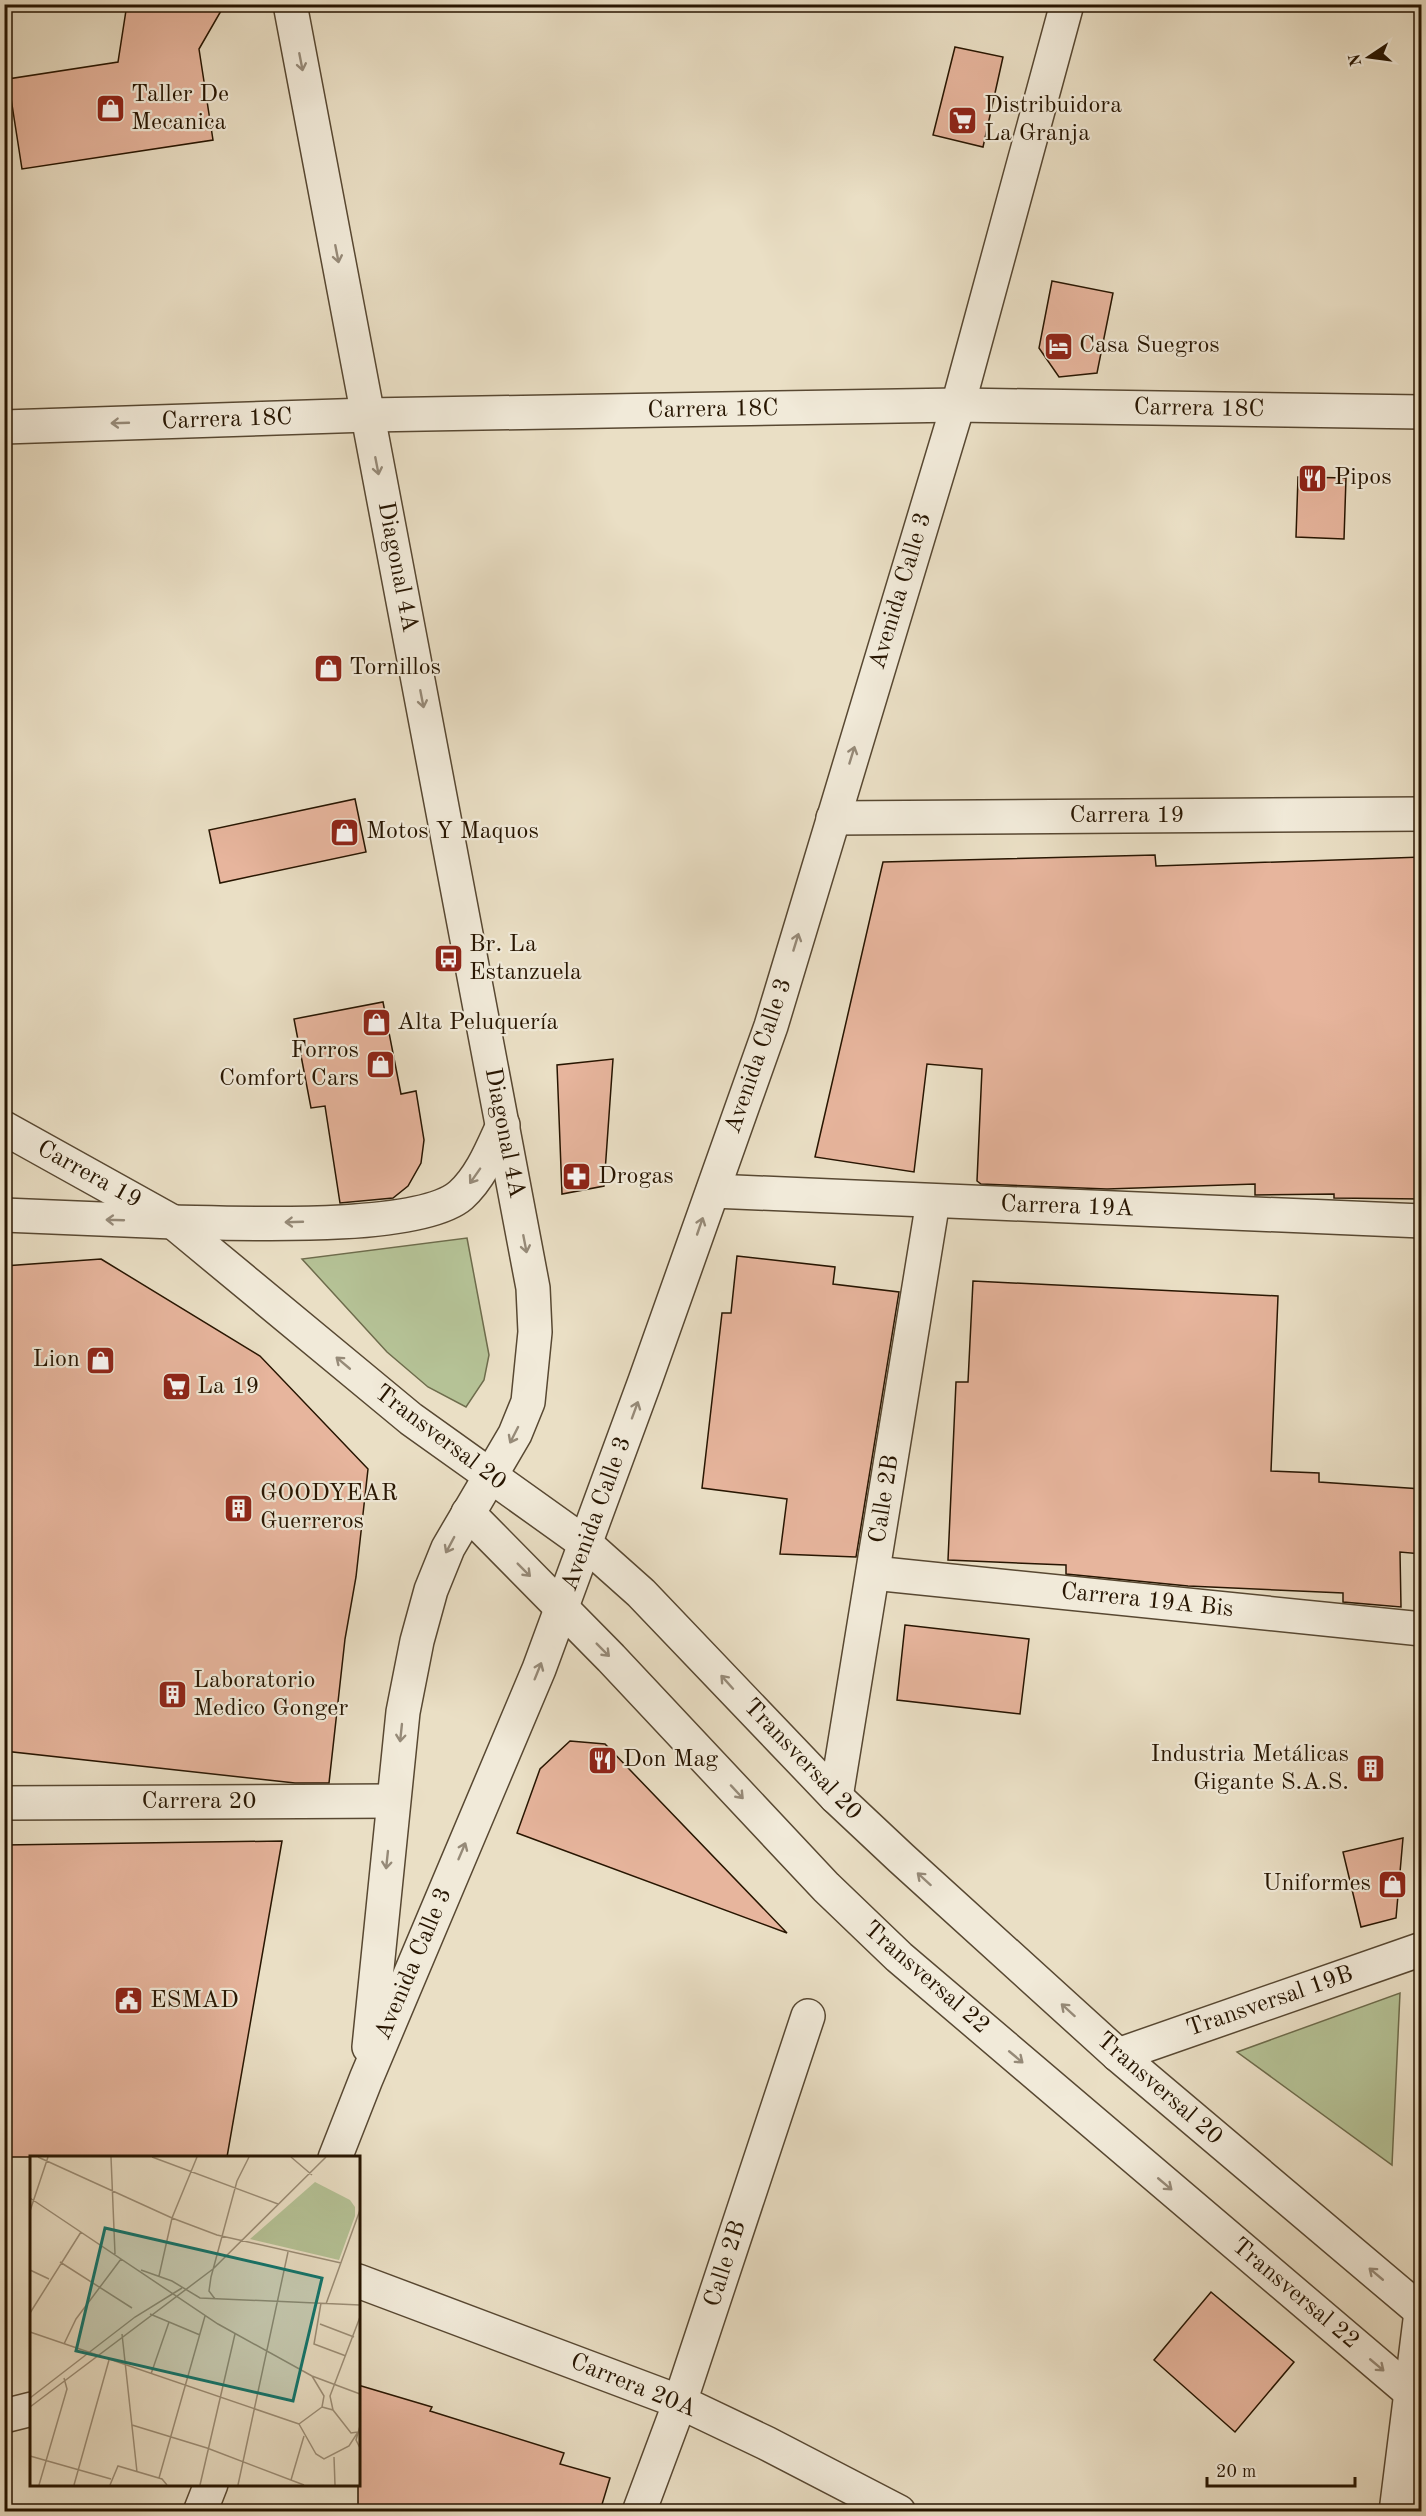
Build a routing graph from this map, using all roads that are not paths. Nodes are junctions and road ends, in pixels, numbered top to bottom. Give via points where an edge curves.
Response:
1 (290, 4) edge
2 (1067, 4) edge
3 (958, 405) junction
4 (1422, 412) edge
5 (368, 416) junction
6 (4, 427) edge
7 (1422, 814) edge
8 (833, 818) junction
9 (503, 1125) junction
10 (4, 1128) edge
11 (713, 1191) junction
12 (933, 1201) junction
13 (4, 1215) edge
14 (1422, 1221) edge
15 (173, 1222) junction
16 (489, 1476) junction
17 (468, 1513) junction
18 (586, 1544) junction
19 (873, 1573) junction
20 (562, 1609) junction
21 (1422, 1629) edge
22 (836, 1797) junction
23 (393, 1801) junction
24 (4, 1803) edge
25 (1422, 1949) edge
26 (808, 2016) dead end
27 (1118, 2055) junction
28 (366, 2079) junction
29 (335, 2156) edge
30 (360, 2282) edge
31 (1421, 2309) edge
32 (1416, 2398) edge
33 (680, 2402) junction
34 (30, 2410) edge
35 (4, 2416) edge
36 (210, 2486) edge
37 (200, 2511) edge
38 (639, 2511) edge
39 (899, 2511) edge
40 (1396, 2511) edge

1 -> 5 street, Diagonal 4A
2 - 3 street, Avenida Calle 3
3 - 4 street, Carrera 18C
3 - 5 street, Carrera 18C
8 -> 3 street, Avenida Calle 3
5 -> 6 street, Carrera 18C
5 -> 9 street, Diagonal 4A
7 - 8 street, Carrera 19
11 -> 8 street, Avenida Calle 3 via 771,1026
9 -> 15 street via 477,1176 460,1196 433,1210 375,1220
9 -> 16 street, Diagonal 4A via 534,1287 534,1332 528,1402 515,1434
10 - 15 street, Carrera 19
11 - 12 street, Carrera 19A
18 -> 11 street, Avenida Calle 3
12 - 14 street, Carrera 19A
12 - 19 street, Calle 2B
15 -> 13 street
16 -> 15 street, Transversal 20 via 411,1419
16 - 17 street, Avenida Calle 3
16 - 18 street, Transversal 20
17 -> 20 street, Transversal 22
17 -> 23 street, Avenida Calle 3 via 436,1574 417,1641 403,1712
18 - 20 street, Avenida Calle 3
22 -> 18 street, Transversal 20 via 691,1643
19 - 21 street, Carrera 19A Bis
19 - 22 street, Calle 2B
28 -> 20 street, Avenida Calle 3
20 -> 32 street, Transversal 22 via 826,1887 899,1957
27 -> 22 street, Transversal 20
23 - 24 street, Carrera 20
23 -> 28 street, Avenida Calle 3
25 - 27 street, Transversal 19B
26 - 33 street, Calle 2B
31 -> 27 street, Transversal 20
28 - 29 street, Avenida Calle 3
30 - 33 street, Carrera 20A
31 - 32 street
32 - 40 street
33 - 38 street, Calle 2B
33 - 39 street, Carrera 20A
34 - 35 street
36 - 37 street

